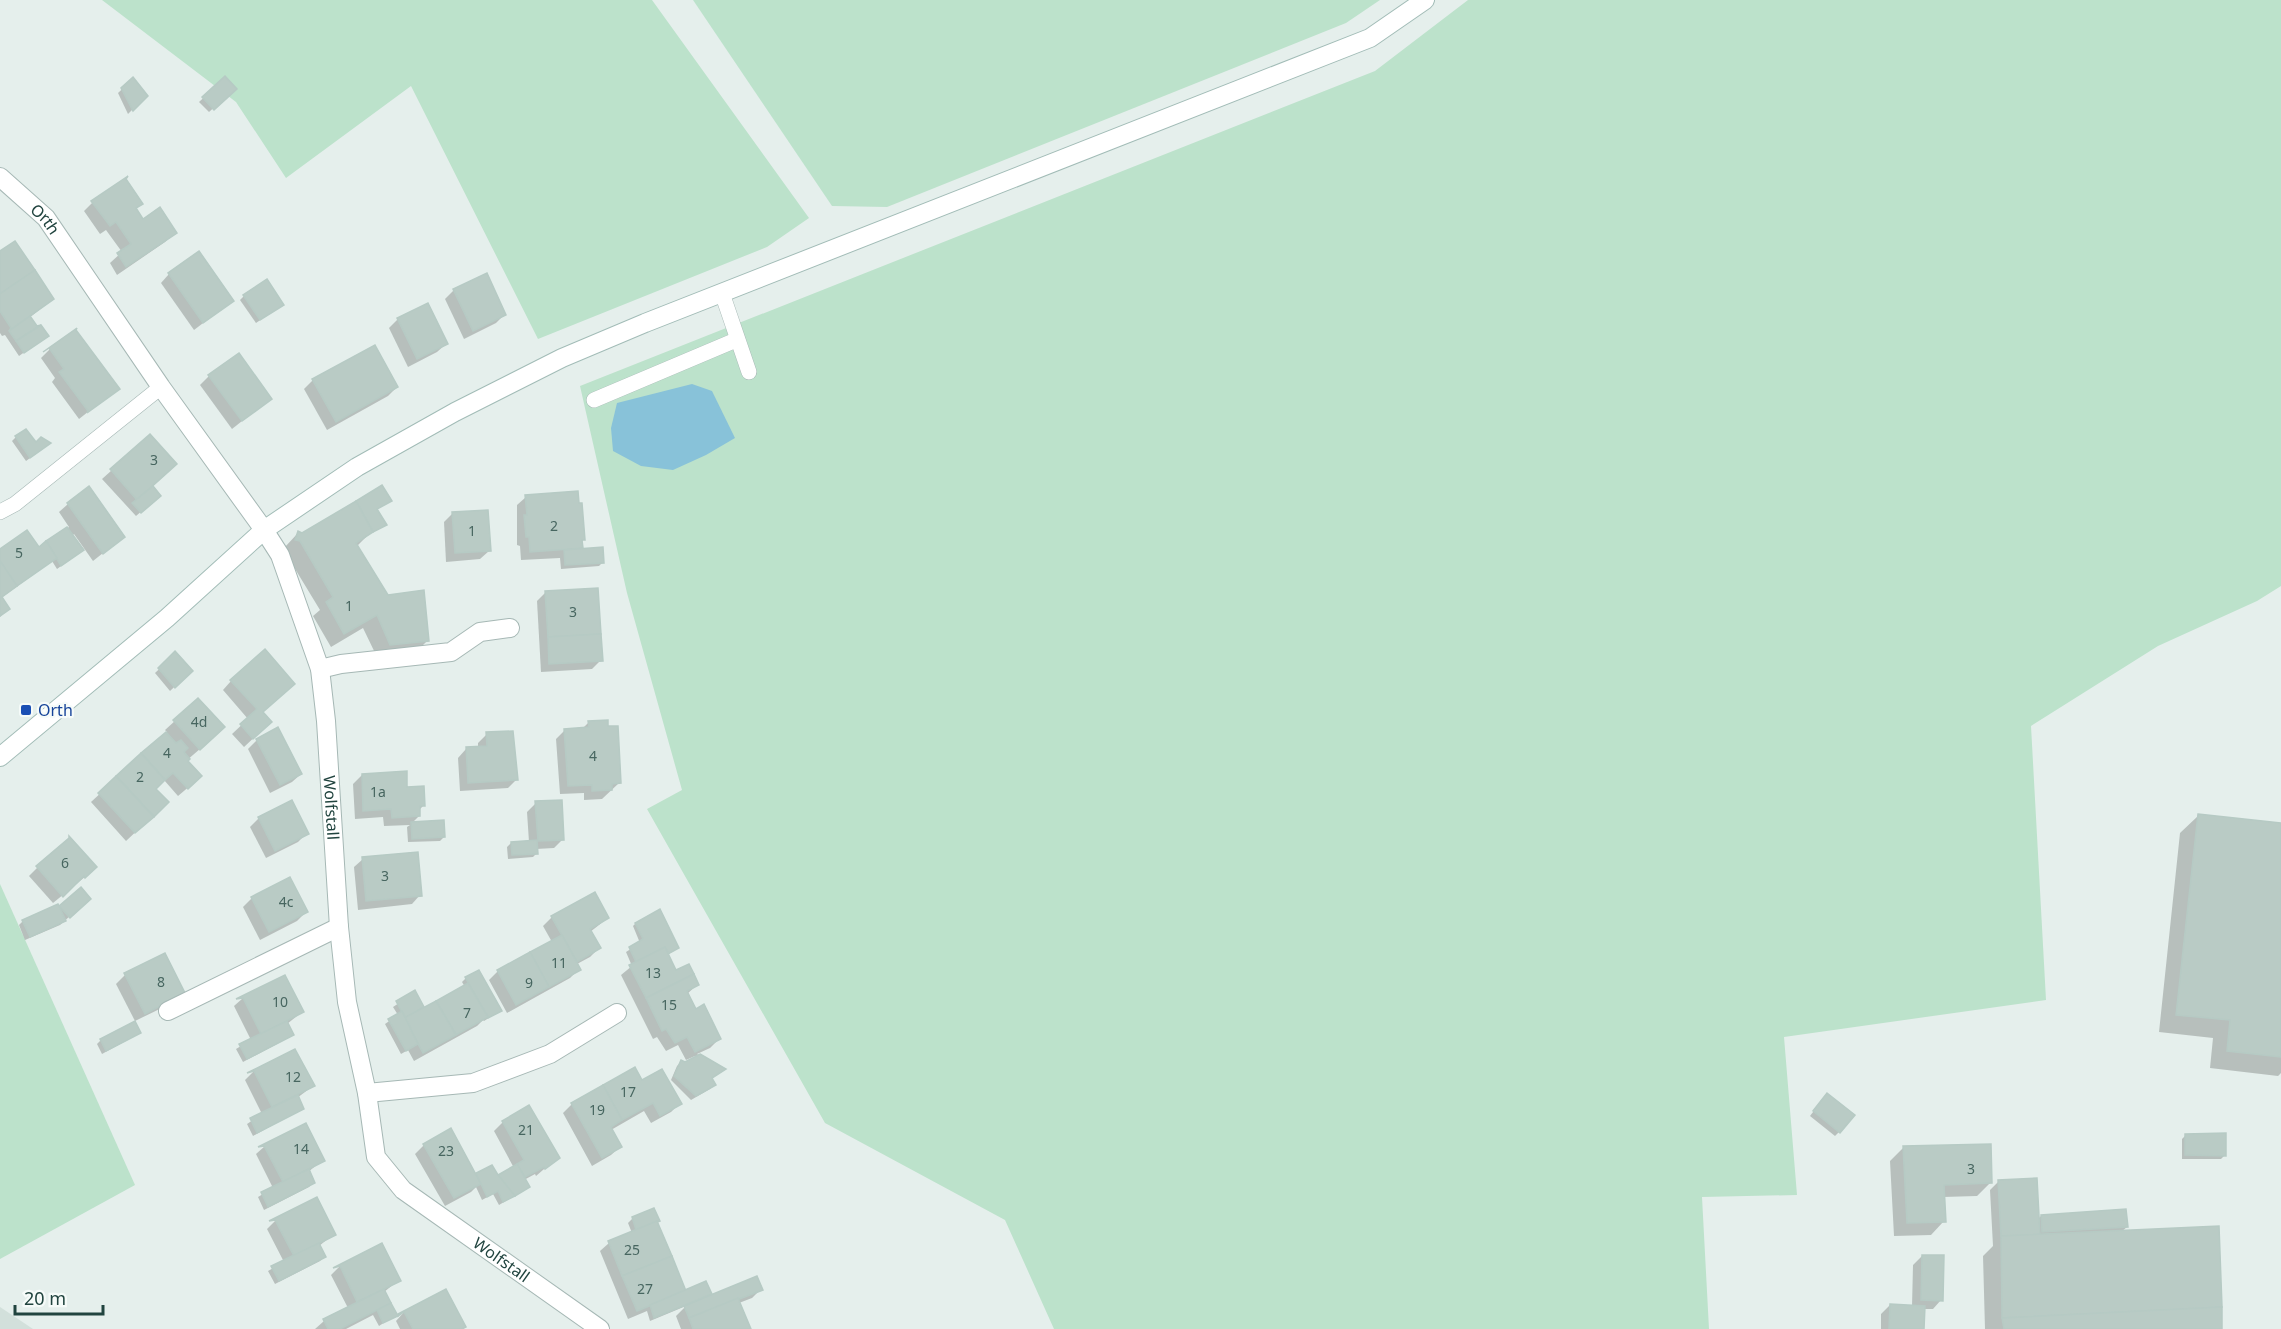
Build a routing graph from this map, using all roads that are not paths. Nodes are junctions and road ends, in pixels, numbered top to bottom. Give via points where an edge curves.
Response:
1 (1425, 0) edge
2 (0, 177) edge
3 (722, 293) junction
4 (736, 340) junction
5 (749, 372) dead end
6 (161, 387) junction
7 (594, 400) dead end
8 (0, 512) edge
9 (264, 530) junction
10 (510, 628) dead end
11 (320, 669) junction
12 (0, 757) edge
13 (339, 927) junction
14 (168, 1011) dead end
15 (617, 1013) dead end
16 (367, 1093) junction
17 (600, 1329) edge

1 - 3 street via 1370,38
2 - 6 street, Orth via 46,218
3 - 4 lane
3 - 9 street via 562,358 455,412 357,467
4 - 5 lane
4 - 7 lane
6 - 8 lane
6 - 9 street, Orth
9 - 11 street, Wolfstall via 280,555
9 - 12 street
10 - 11 street via 480,632 451,652
11 - 13 street, Wolfstall
13 - 14 street
13 - 16 street, Wolfstall via 347,1002
15 - 16 street via 550,1053 473,1083
16 - 17 street, Wolfstall via 376,1157 403,1190

